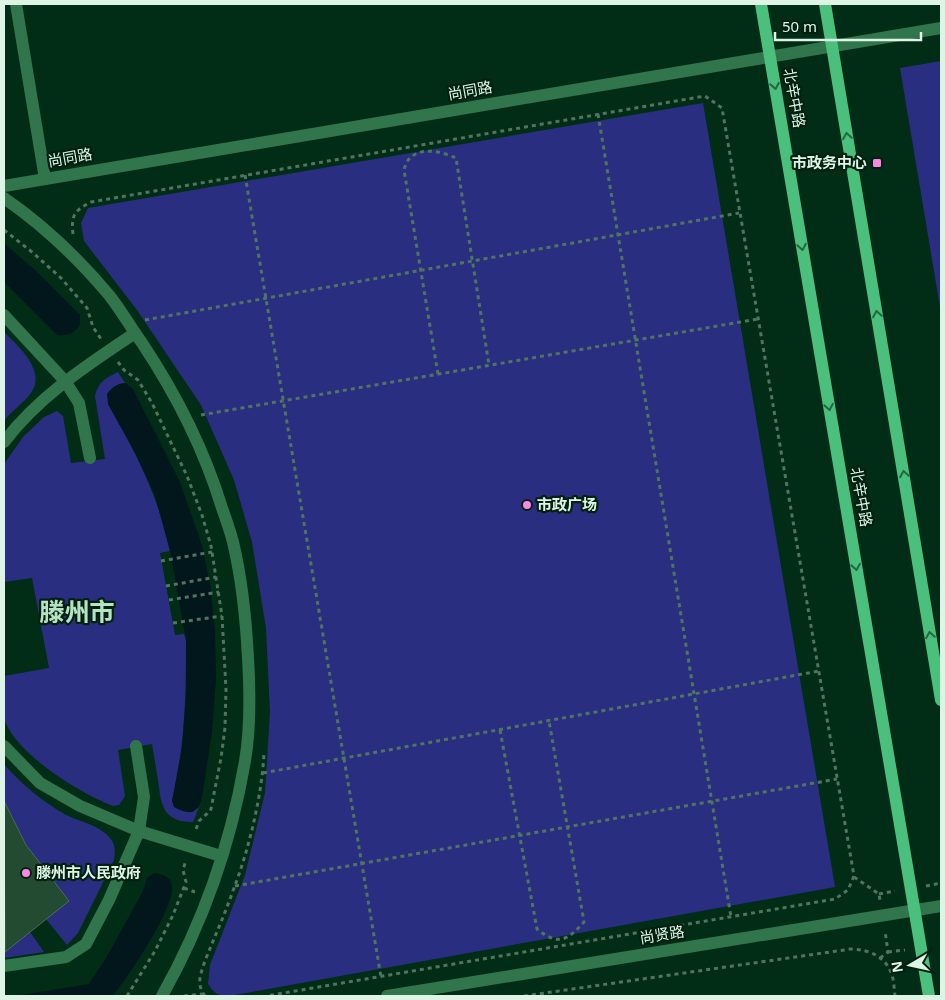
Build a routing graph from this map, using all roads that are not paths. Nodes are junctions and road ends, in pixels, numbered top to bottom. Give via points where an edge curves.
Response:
1 (16, 4) edge
2 (761, 4) edge
3 (825, 4) edge
4 (941, 28) edge
5 (832, 46) junction
6 (770, 57) junction
7 (46, 179) junction
8 (4, 186) edge
9 (4, 198) edge
10 (4, 315) edge
11 (135, 333) junction
12 (65, 380) junction
13 (4, 442) edge
14 (90, 458) dead end
15 (941, 700) edge
16 (4, 746) edge
17 (136, 746) dead end
18 (139, 831) junction
19 (221, 856) junction
20 (941, 906) edge
21 (914, 910) junction
22 (4, 966) edge
23 (162, 996) edge
24 (387, 996) edge
25 (929, 996) edge

1 - 7 street
2 - 6 main road, 北辛中路
3 - 5 main road
4 - 5 street, 尚同路
5 - 6 street, 尚同路
15 -> 5 main road
6 - 7 street, 尚同路
6 -> 21 main road, 北辛中路
7 - 8 street, 尚同路
9 - 11 street via 71,253 109,296
10 - 12 street
11 - 12 street
11 - 19 street via 186,417 213,477 233,541 246,622 250,694 245,758 234,816
12 - 13 street
12 - 14 street via 79,403
16 - 18 street via 40,783 80,806
17 - 18 street via 144,798
18 - 19 street
18 - 22 street via 86,944 66,956
19 - 23 street via 183,958
20 - 21 street, 尚贤路
21 - 24 street, 尚贤路
21 - 25 main road, 北辛中路

